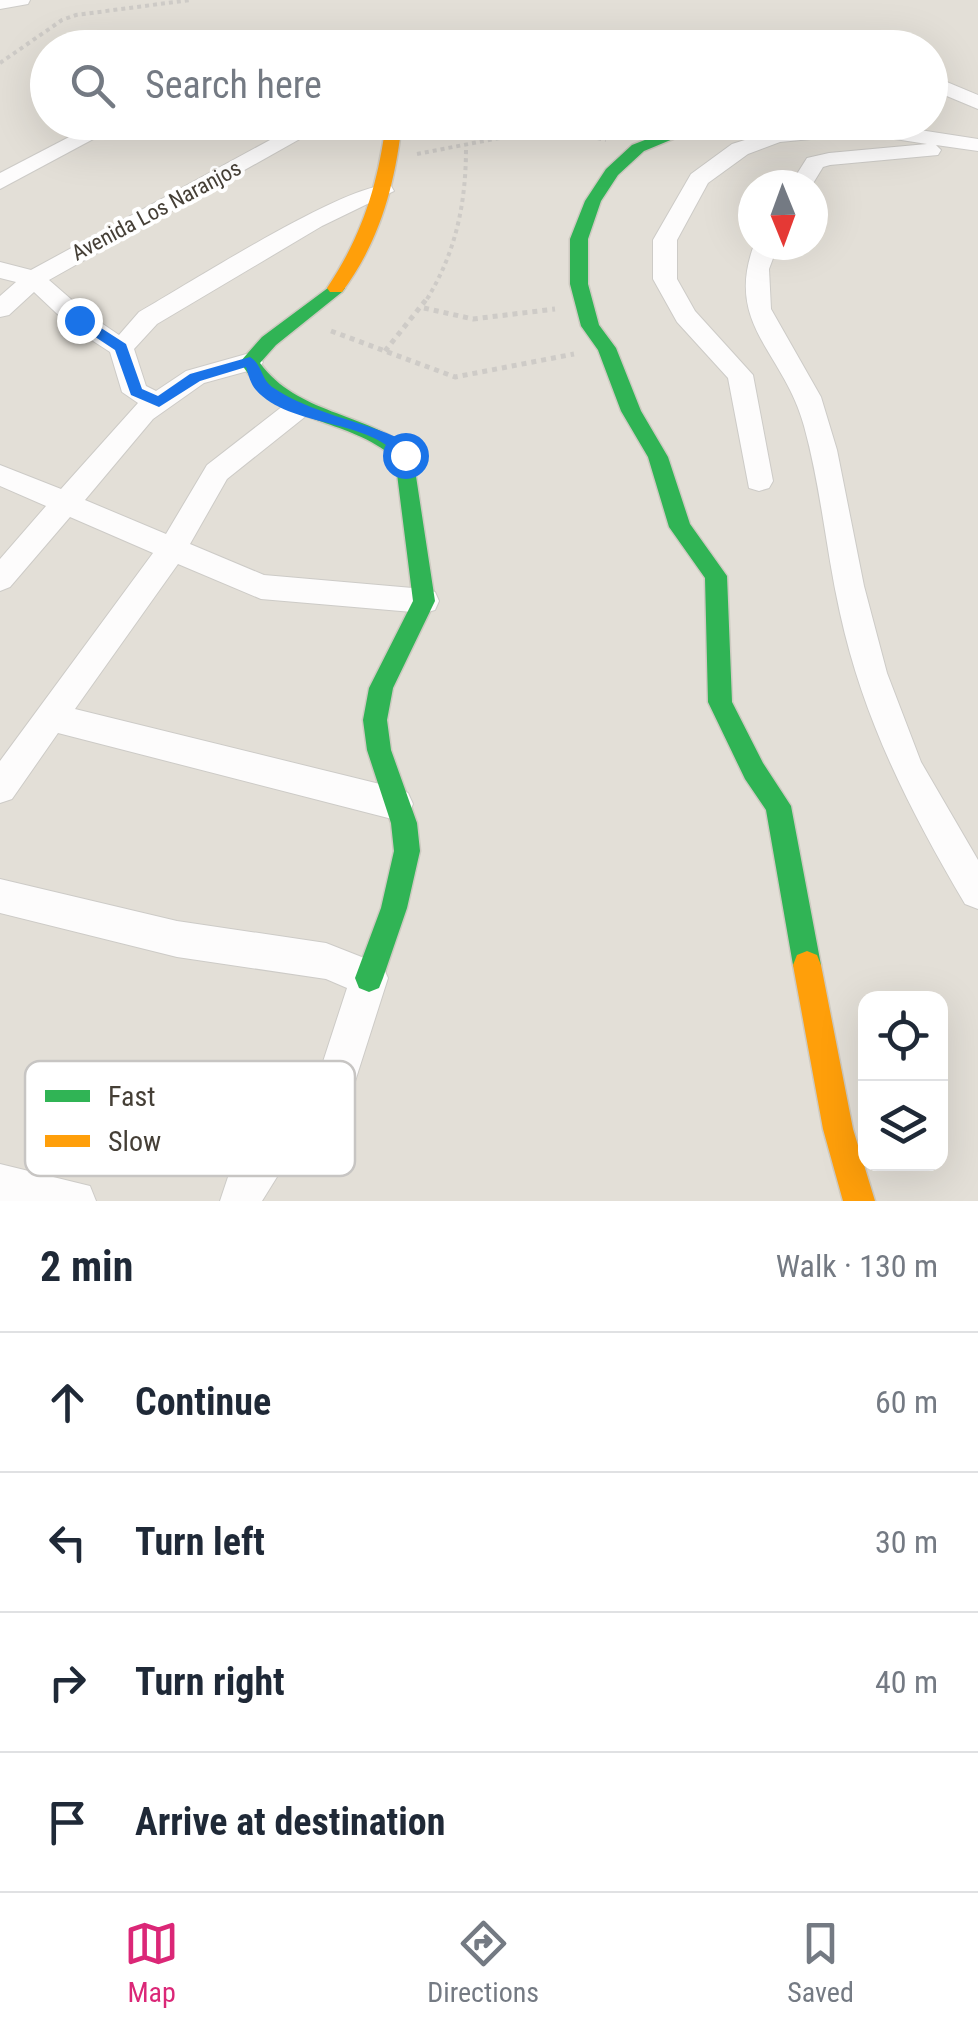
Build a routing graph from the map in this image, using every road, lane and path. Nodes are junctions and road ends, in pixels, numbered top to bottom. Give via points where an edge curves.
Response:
1 (20, 0) edge
2 (190, 0) edge
3 (0, 3) edge
4 (47, 30) edge
5 (30, 42) edge
6 (0, 62) edge
7 (948, 89) edge
8 (978, 103) edge
9 (80, 140) edge
10 (286, 140) edge
11 (391, 140) edge
12 (487, 140) edge
13 (659, 140) edge
14 (766, 140) edge
15 (935, 140) edge
16 (978, 147) edge
17 (466, 148) junction
18 (408, 154) dead end
19 (811, 170) edge
20 (0, 182) edge
21 (383, 191) junction
22 (761, 260) edge
23 (0, 270) edge
24 (34, 279) junction
25 (424, 308) junction
26 (0, 309) edge
27 (557, 309) dead end
28 (318, 326) dead end
29 (121, 348) junction
30 (384, 351) junction
31 (577, 353) dead end
32 (250, 362) junction
33 (159, 402) junction
34 (298, 408) junction
35 (0, 475) edge
36 (758, 481) dead end
37 (67, 501) junction
38 (173, 548) junction
39 (0, 579) edge
40 (424, 601) junction
41 (51, 717) junction
42 (0, 788) edge
43 (396, 804) junction
44 (978, 892) edge
45 (0, 896) edge
46 (370, 978) junction
47 (343, 1061) edge
48 (253, 1176) edge
49 (0, 1185) edge
50 (76, 1201) edge
51 (241, 1201) edge
52 (858, 1201) edge

1 - 3 street
2 - 4 path via 76,15
5 - 6 path
7 - 8 street
9 - 20 street
10 - 24 street, Avenida Los Naranjos
11 - 21 street
12 - 17 path
13 - 52 street via 638,148 593,201 578,239 579,284 590,326 658,457 680,527 716,576 720,702 778,806 838,1129
14 - 36 street via 740,149 699,179 665,240 665,279 686,316 740,374
15 - 16 street
16 - 19 street via 829,159
17 - 18 path
17 - 25 path via 462,213
21 - 29 street via 314,220 161,310
21 - 32 street via 358,256 334,290 264,342
22 - 44 street via 756,305 807,394 831,478 855,614 878,686 907,770
23 - 24 street
24 - 26 street, Avenida Los Naranjos
24 - 29 street
25 - 27 path via 474,319
25 - 30 path
28 - 30 path
29 - 33 street via 136,392
30 - 31 path via 454,376
32 - 33 street via 195,377
32 - 34 street via 261,387
33 - 37 street
34 - 38 street via 218,472
34 - 40 street via 398,444 405,455
35 - 37 street
37 - 38 street
37 - 39 street
38 - 40 street via 262,587
38 - 41 street
40 - 43 street via 382,687 375,720
41 - 42 street
41 - 43 street
43 - 46 street via 408,842
45 - 46 street via 177,939 326,961
46 - 47 street
48 - 51 street
49 - 50 street

